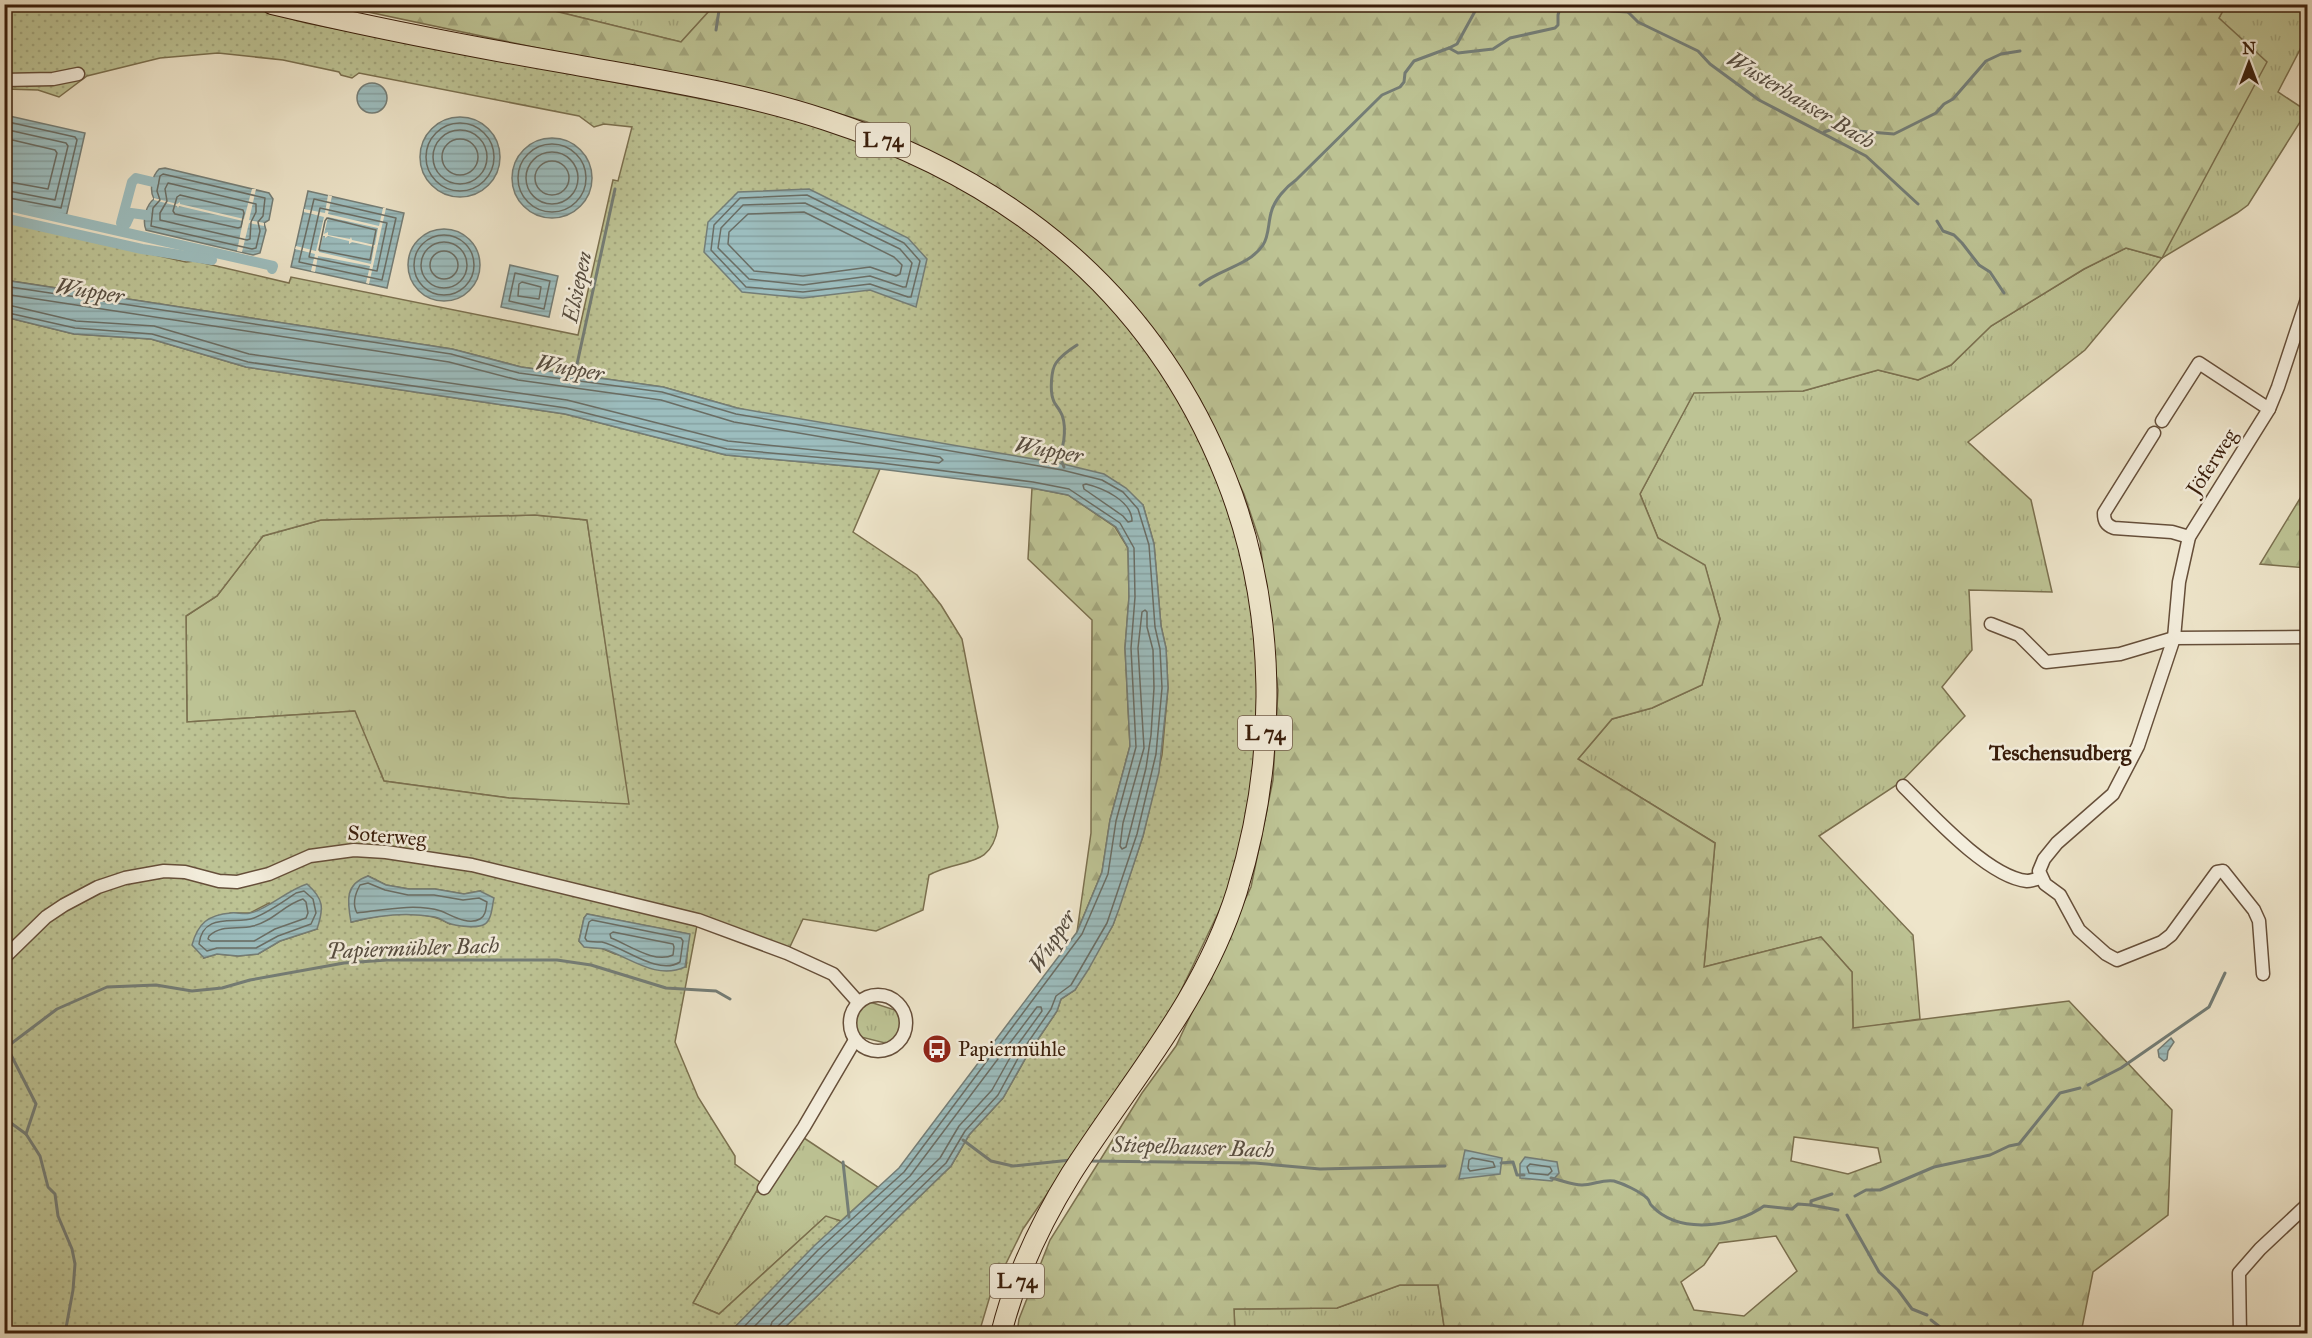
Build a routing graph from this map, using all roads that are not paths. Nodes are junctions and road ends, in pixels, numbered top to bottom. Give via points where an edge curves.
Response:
1 (272, 4) edge
2 (78, 74) dead end
3 (4, 80) edge
4 (2307, 296) edge
5 (2303, 328) edge
6 (2268, 409) junction
7 (2162, 421) dead end
8 (2154, 433) dead end
9 (2189, 537) junction
10 (1991, 624) dead end
11 (2307, 637) edge
12 (2174, 638) junction
13 (1903, 786) dead end
14 (2041, 878) junction
15 (4, 958) edge
16 (2263, 974) dead end
17 (858, 1002) junction
18 (855, 1040) junction
19 (764, 1188) dead end
20 (2307, 1204) edge
21 (1001, 1334) edge
22 (2240, 1334) edge

1 - 21 main road, L 74 via 387,30 704,89 794,111 872,136 924,158 961,176 1022,215 1092,274 1148,339 1197,416 1237,509 1263,619 1267,705 1255,820 1227,919 1197,985 1166,1038 1072,1173 1015,1286
2 - 3 street via 55,79
4 - 5 street, Jöferweg
5 - 6 street, Jöferweg
6 - 7 street via 2199,363
6 - 9 street, Jöferweg
8 - 9 street via 2104,513 2105,521 2114,528
9 - 12 street, Jöferweg via 2179,582
10 - 12 street via 2019,635 2046,662 2120,654
11 - 12 street
12 - 14 street via 2138,747 2113,794 2057,843 2044,859 2039,871
13 - 14 street via 1987,864 2028,881
14 - 16 street via 2060,895 2079,930 2117,960 2171,935 2217,872 2223,871 2259,921
15 - 17 street, Soterweg via 63,905 125,878 164,871 237,882 269,874 310,856 354,850 472,865 681,915 833,974
17 - 18 street via 849,1022
17 - 18 street via 875,994 893,999 900,1005 906,1023 901,1040 886,1050 869,1050
18 - 19 street
20 - 22 street via 2240,1273

